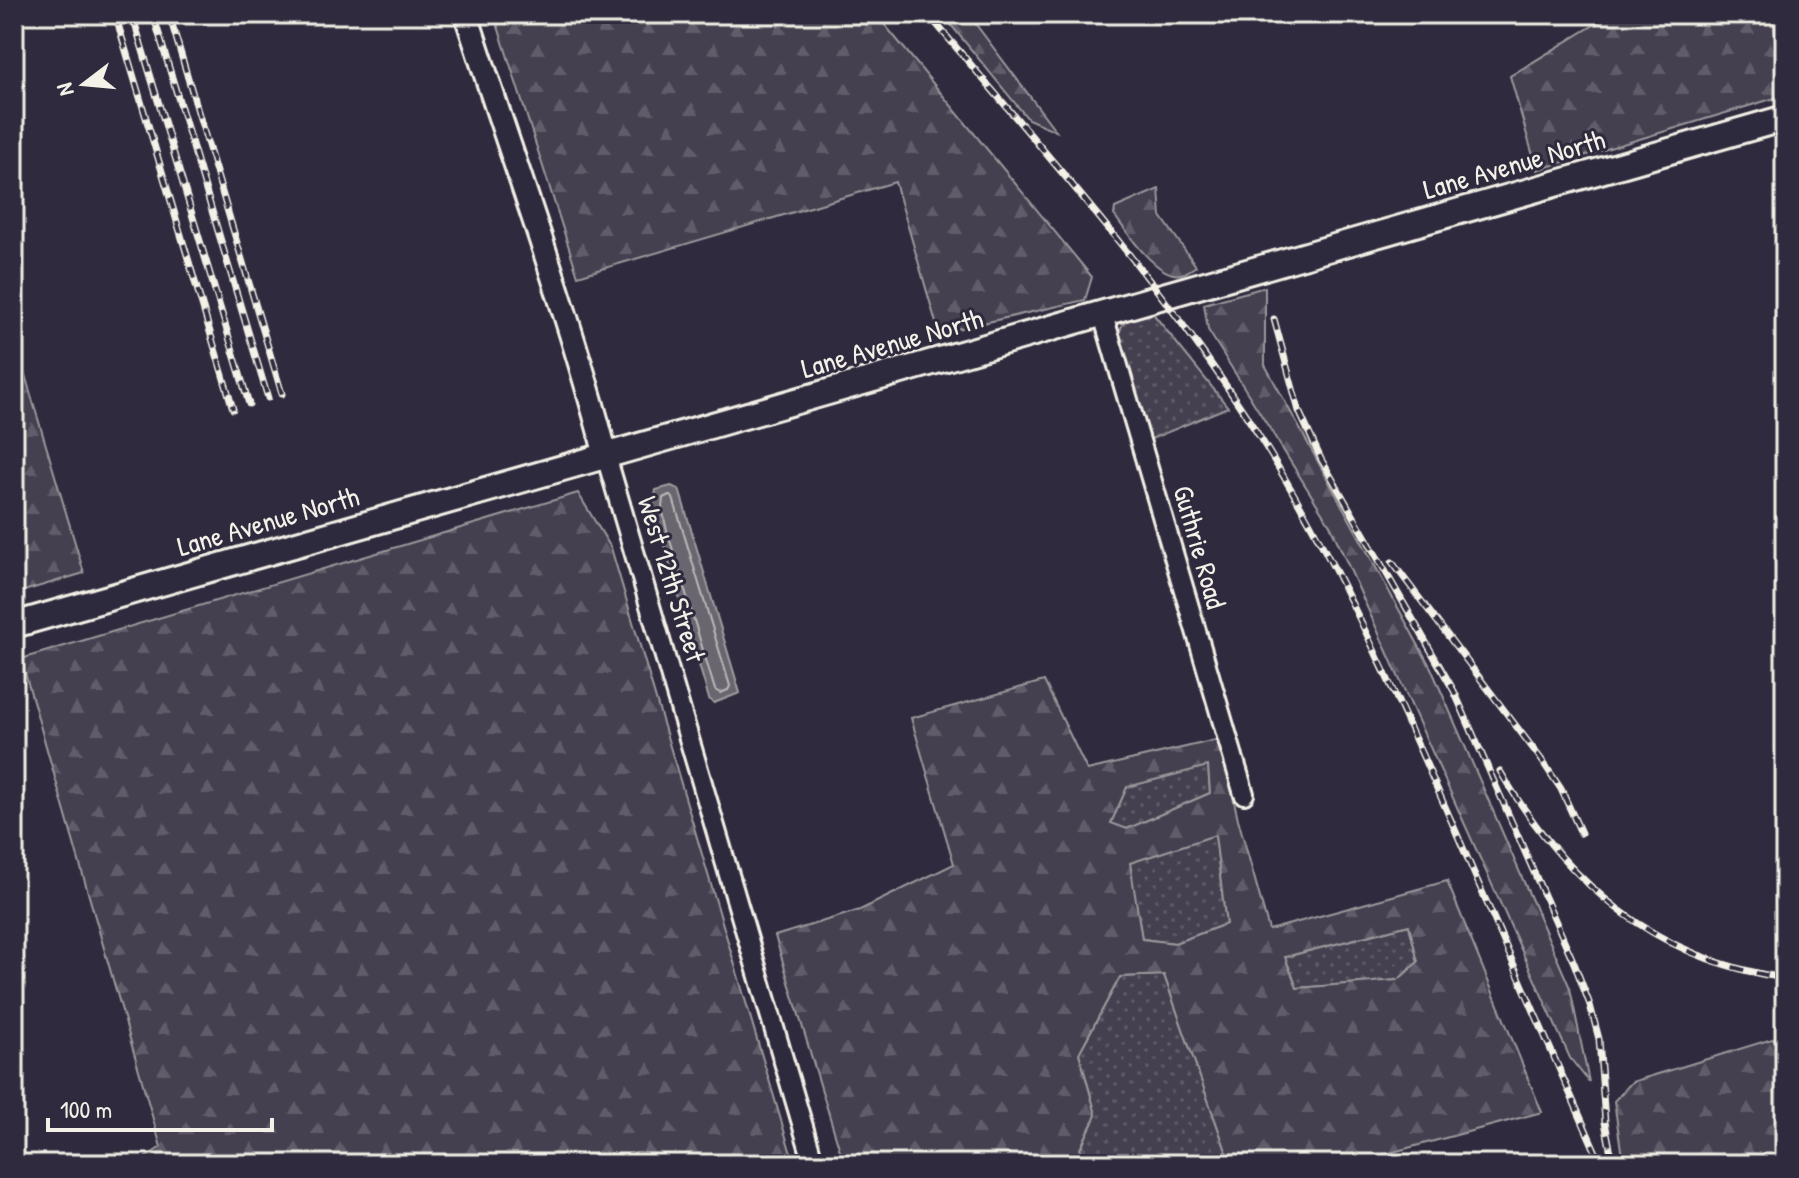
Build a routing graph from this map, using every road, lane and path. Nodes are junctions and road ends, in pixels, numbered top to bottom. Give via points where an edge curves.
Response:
1 (466, 14) edge
2 (1785, 118) edge
3 (1103, 315) junction
4 (606, 456) junction
5 (14, 625) edge
6 (1244, 794) dead end
7 (814, 1164) edge

1 - 4 street, West 12th Street
2 - 3 main road, Lane Avenue North
3 - 4 main road, Lane Avenue North
3 - 6 street, Guthrie Road
4 - 5 main road, Lane Avenue North
4 - 7 street, West 12th Street

